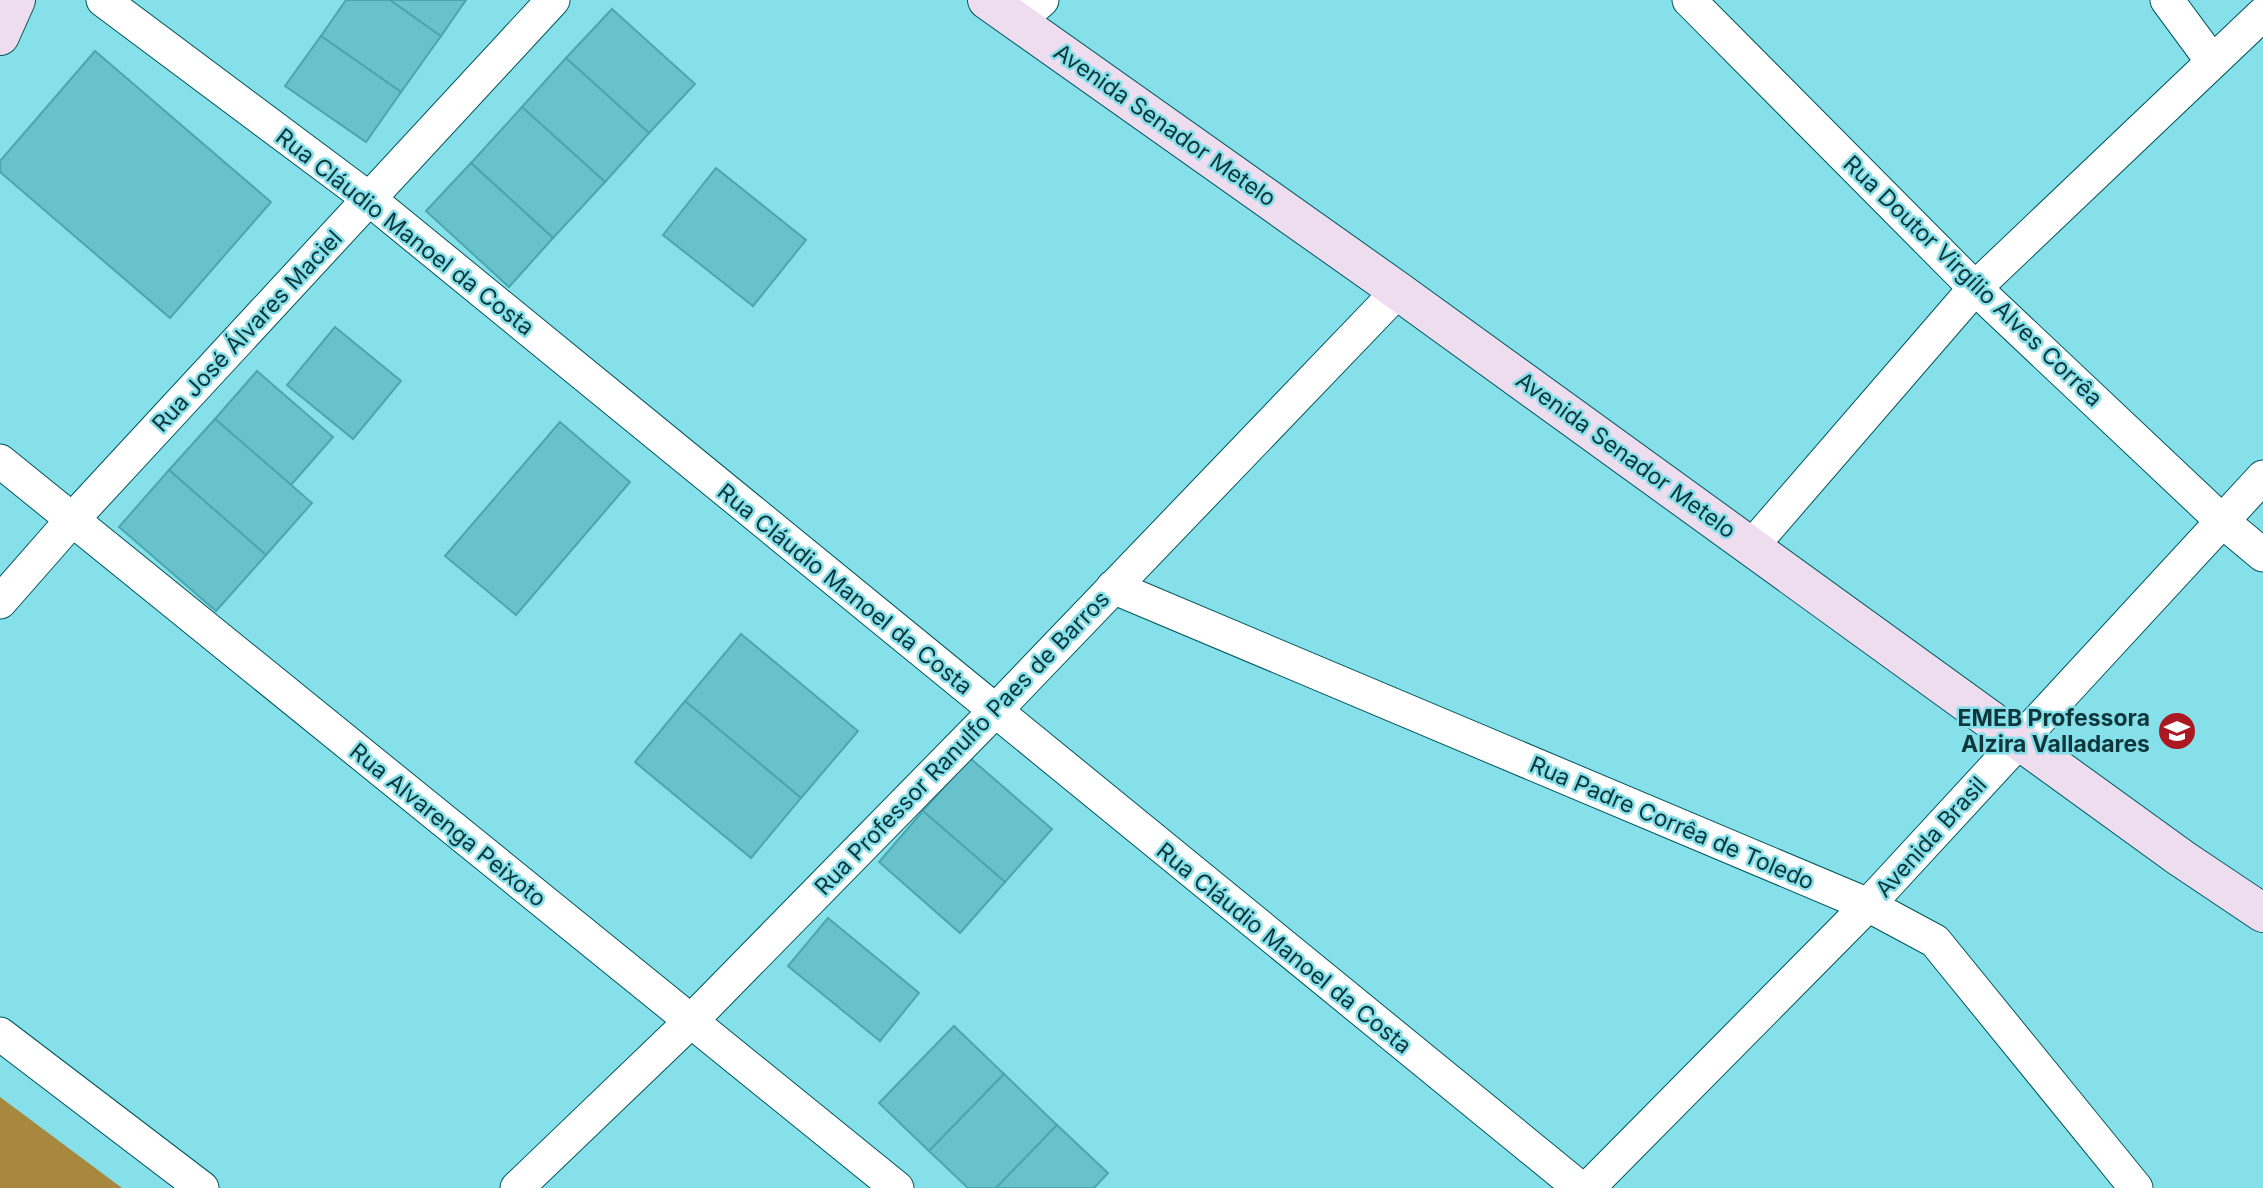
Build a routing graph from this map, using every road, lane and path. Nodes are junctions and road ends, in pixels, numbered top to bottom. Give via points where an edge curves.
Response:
1 (16, 0) edge
2 (103, 0) edge
3 (553, 0) edge
4 (987, 0) edge
5 (1689, 0) edge
6 (2167, 0) edge
7 (1030, 10) edge
8 (2263, 14) edge
9 (0, 36) edge
10 (2212, 61) junction
11 (368, 198) junction
12 (1975, 288) junction
13 (1398, 290) junction
14 (0, 461) edge
15 (2263, 477) edge
16 (72, 520) junction
17 (2221, 520) junction
18 (1752, 546) junction
19 (2263, 555) edge
20 (1113, 587) junction
21 (0, 601) edge
22 (994, 712) junction
23 (2019, 740) junction
24 (1868, 905) junction
25 (2263, 913) edge
26 (691, 1021) junction
27 (0, 1034) edge
28 (202, 1188) edge
29 (517, 1188) edge
30 (897, 1188) edge
31 (1580, 1188) edge
32 (1588, 1188) edge
33 (2136, 1188) edge

1 - 9 main road
2 - 11 street, Rua Cláudio Manoel da Costa
3 - 11 street, Rua José Álvares Maciel
4 - 7 main road, Avenida Senador Metelo
5 - 12 street, Rua Doutor Virgílio Alves Corrêa
6 - 10 street
7 - 13 main road, Avenida Senador Metelo
8 - 10 street
10 - 12 street
11 - 16 street, Rua José Álvares Maciel
11 - 22 street, Rua Cláudio Manoel da Costa
12 - 17 street, Rua Doutor Virgílio Alves Corrêa
12 - 18 street
13 - 18 main road, Avenida Senador Metelo
13 - 20 street, Rua Professor Ranulfo Paes de Barros
14 - 16 street, Rua Alvarenga Peixoto
15 - 17 street, Avenida Brasil
16 - 21 street, Rua José Álvares Maciel
16 - 26 street, Rua Alvarenga Peixoto
17 - 19 street, Rua Doutor Virgílio Alves Corrêa
17 - 23 street, Avenida Brasil
18 - 23 main road, Avenida Senador Metelo
20 - 22 street, Rua Professor Ranulfo Paes de Barros
20 - 24 street, Rua Padre Corrêa de Toledo
22 - 26 street, Rua Professor Ranulfo Paes de Barros
22 - 31 street, Rua Cláudio Manoel da Costa
23 - 24 street, Avenida Brasil
23 - 25 main road, Avenida Senador Metelo
24 - 32 street, Avenida Brasil
24 - 33 street, Rua Padre Corrêa de Toledo via 1935,942
26 - 29 street, Rua Professor Ranulfo Paes de Barros
26 - 30 street, Rua Alvarenga Peixoto
27 - 28 street

